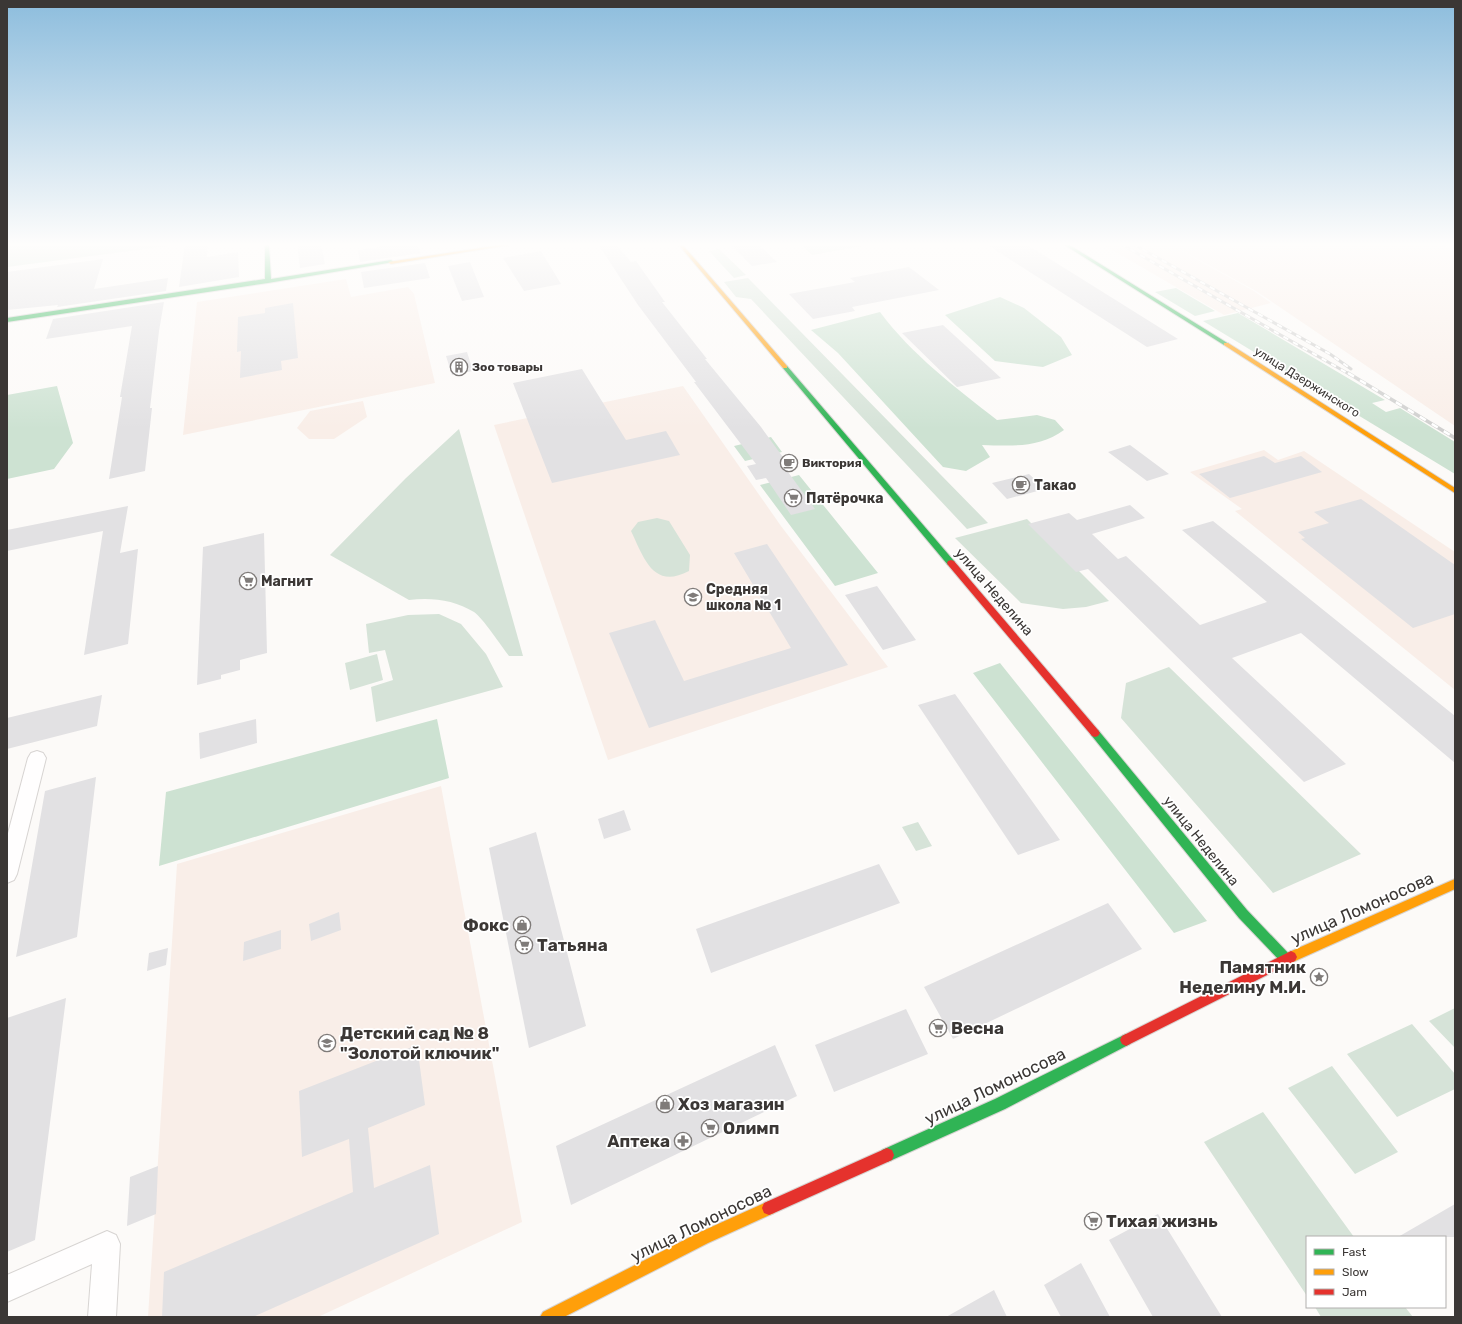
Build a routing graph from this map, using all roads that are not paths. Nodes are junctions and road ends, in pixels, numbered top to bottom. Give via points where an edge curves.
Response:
1 (102, 306) edge
2 (733, 306) edge
3 (1165, 306) edge
4 (7, 320) edge
5 (1455, 491) edge
6 (37, 758) dead end
7 (7, 874) edge
8 (1455, 884) edge
9 (1286, 959) junction
10 (7, 1289) edge
11 (102, 1317) edge
12 (548, 1317) edge

1 - 4 street
2 - 9 street, улица Неделина via 1083,718 1243,914
3 - 5 street, улица Дзержинского
6 - 7 street
8 - 9 street, улица Ломоносова
9 - 12 street, улица Ломоносова via 1000,1104 703,1238
10 - 11 street via 107,1244

